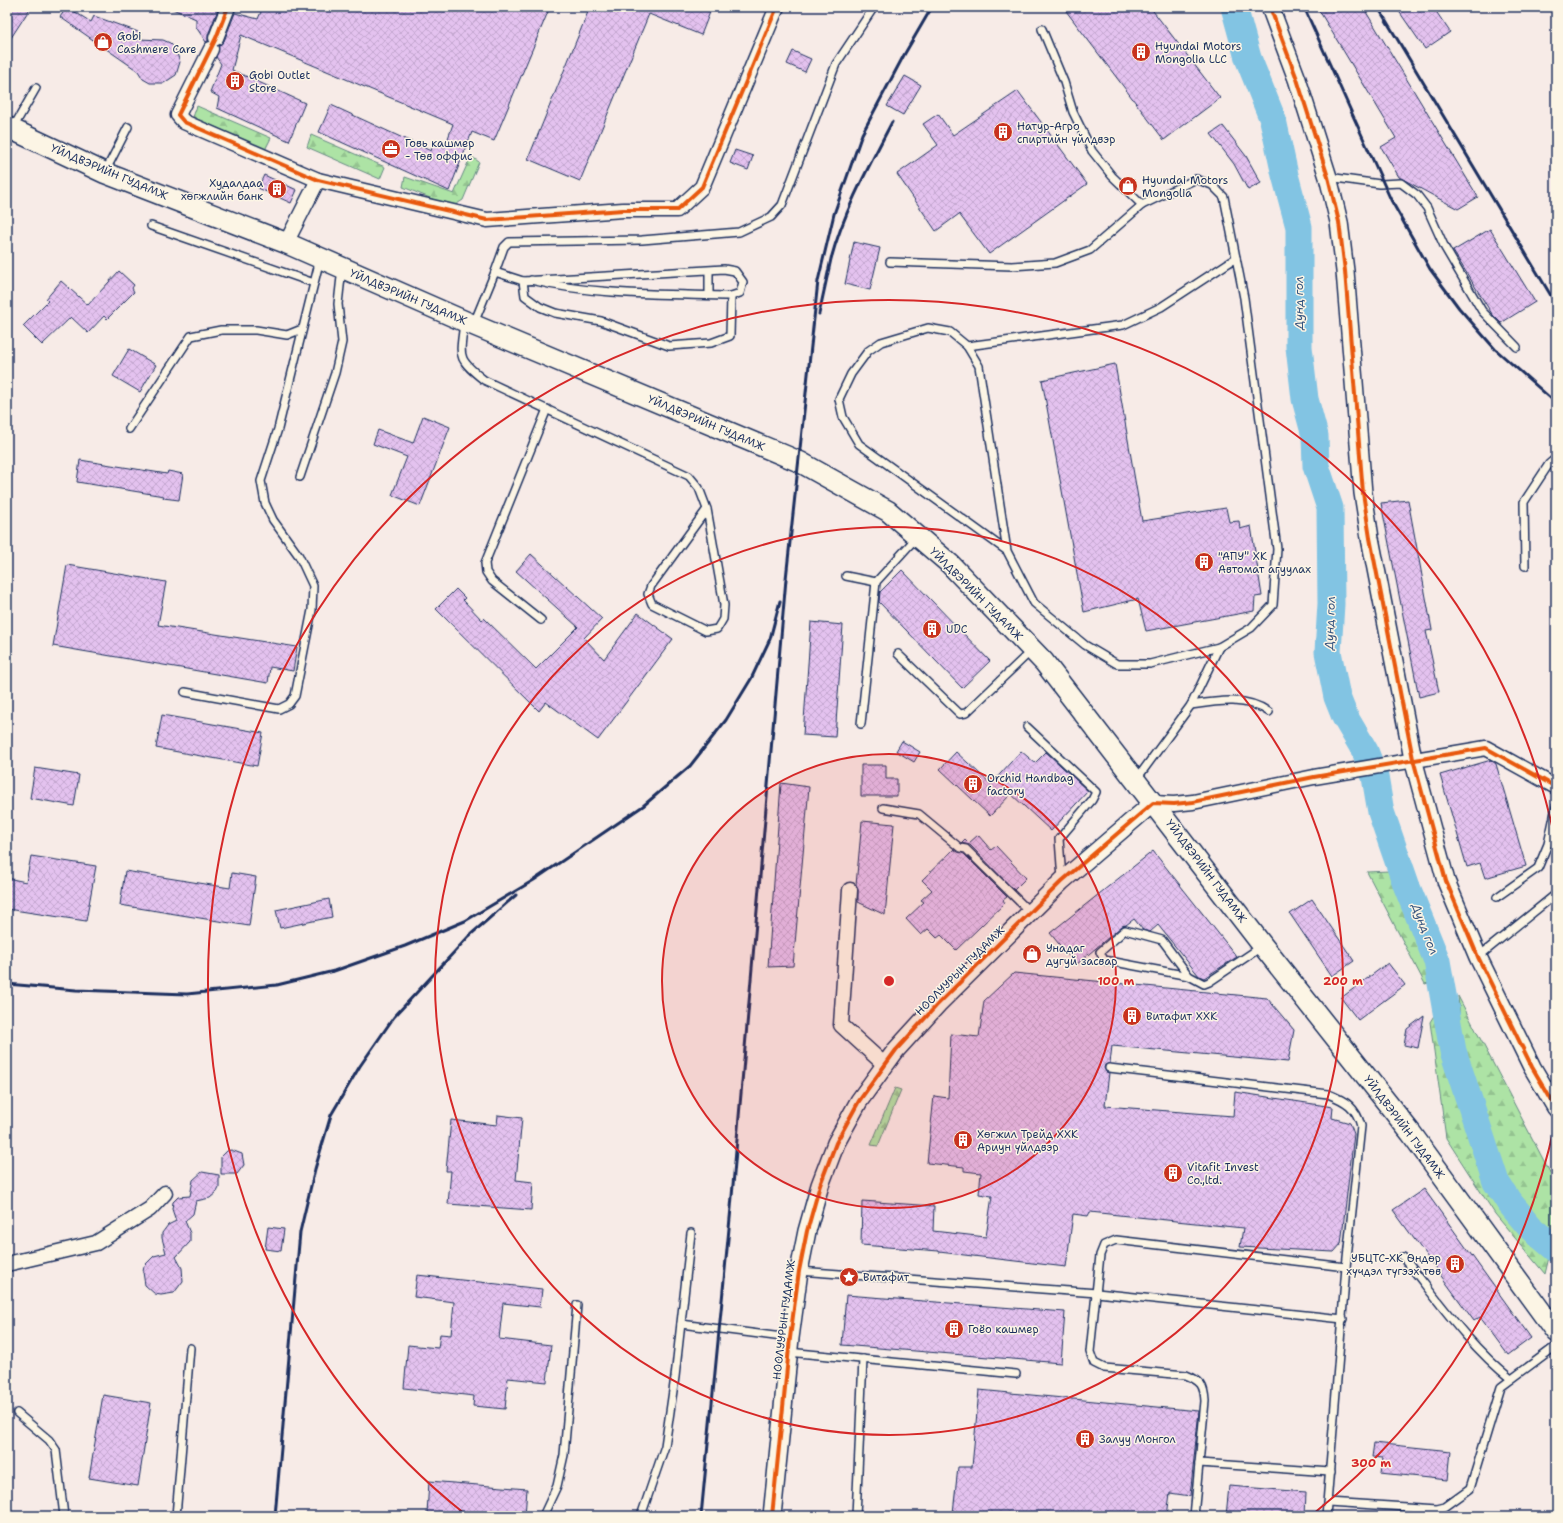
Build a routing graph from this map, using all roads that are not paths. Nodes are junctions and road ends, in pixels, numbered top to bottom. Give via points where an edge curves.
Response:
1 (228, 7) edge
2 (777, 7) edge
3 (874, 7) edge
4 (1270, 7) edge
5 (1042, 29) dead end
6 (36, 88) dead end
7 (128, 127) dead end
8 (10, 128) edge
9 (105, 173) junction
10 (1328, 177) junction
11 (318, 180) junction
12 (1142, 204) junction
13 (151, 226) dead end
14 (286, 242) junction
15 (1236, 258) junction
16 (320, 259) junction
17 (890, 262) dead end
18 (342, 268) junction
19 (709, 271) junction
20 (494, 272) junction
21 (532, 280) junction
22 (523, 281) junction
23 (314, 283) junction
24 (709, 295) junction
25 (731, 296) junction
26 (469, 323) junction
27 (302, 328) junction
28 (967, 346) junction
29 (1517, 347) dead end
30 (547, 409) junction
31 (129, 428) dead end
32 (1556, 458) edge
33 (300, 477) dead end
34 (707, 508) junction
35 (918, 536) junction
36 (1007, 551) junction
37 (1525, 566) dead end
38 (846, 576) dead end
39 (876, 582) junction
40 (541, 620) dead end
41 (1219, 647) junction
42 (1032, 650) junction
43 (898, 654) dead end
44 (185, 692) dead end
45 (1191, 705) junction
46 (1269, 712) dead end
47 (861, 724) dead end
48 (1027, 727) dead end
49 (1407, 761) junction
50 (1136, 780) junction
51 (1556, 787) edge
52 (1153, 802) junction
53 (1556, 807) edge
54 (883, 808) dead end
55 (1062, 881) junction
56 (850, 890) dead end
57 (1556, 894) edge
58 (1497, 897) dead end
59 (1031, 913) junction
60 (1263, 946) junction
61 (1478, 957) junction
62 (1189, 976) junction
63 (885, 1065) junction
64 (1109, 1068) dead end
65 (1556, 1108) edge
66 (165, 1193) dead end
67 (690, 1233) dead end
68 (1403, 1258) dead end
69 (7, 1264) edge
70 (1346, 1267) junction
71 (799, 1271) junction
72 (1097, 1293) junction
73 (577, 1305) dead end
74 (1343, 1319) junction
75 (681, 1324) junction
76 (1556, 1332) edge
77 (789, 1345) junction
78 (1556, 1346) edge
79 (190, 1348) dead end
80 (863, 1360) junction
81 (1016, 1374) dead end
82 (1511, 1379) junction
83 (17, 1413) dead end
84 (1199, 1462) junction
85 (1330, 1472) junction
86 (1328, 1502) junction
87 (64, 1516) edge
88 (176, 1516) edge
89 (543, 1516) edge
90 (641, 1516) edge
91 (772, 1516) edge
92 (856, 1516) edge
93 (1194, 1516) edge
94 (1326, 1516) edge

1 - 11 street via 178,115 184,122
2 - 11 street via 702,187 677,210 623,210 487,220
3 - 20 lane via 836,64 782,205 771,217 739,232 642,240 509,242 504,247
4 - 10 street via 1297,79
5 - 12 lane via 1064,82 1073,112 1092,151 1112,176
6 - 8 lane
7 - 9 lane
8 - 9 main road, YЙЛДВЭРИЙН ГУДАМЖ
9 - 14 main road, YЙЛДВЭРИЙН ГУДАМЖ
10 - 29 lane via 1380,184 1401,183 1417,195 1427,208 1445,248 1482,311
10 - 49 street via 1343,246 1370,538
11 - 14 street
12 - 15 lane via 1196,180 1212,185 1224,197
12 - 17 lane via 1090,250 1055,263 1012,266
13 - 23 lane
14 - 16 main road, YЙЛДВЭРИЙН ГУДАМЖ
15 - 28 lane via 1161,307 1123,325
15 - 41 lane via 1244,298 1277,549 1273,605 1251,628
16 - 18 main road, YЙЛДВЭРИЙН ГУДАМЖ
16 - 23 lane
18 - 26 main road, YЙЛДВЭРИЙН ГУДАМЖ
18 - 33 lane via 338,304 342,342 335,373
19 - 21 lane
19 - 24 lane
19 - 25 lane via 735,271 743,282 740,293
20 - 22 lane
20 - 26 lane
21 - 22 lane
21 - 24 lane via 556,286 620,292
22 - 25 lane via 525,296 540,307 555,313 601,321 669,346 711,343 730,336
23 - 27 lane
24 - 25 lane
26 - 30 lane via 460,355 466,366 484,380
26 - 35 main road, YЙЛДВЭРИЙН ГУДАМЖ via 800,462 888,511
27 - 31 lane via 287,335 256,330 221,330 191,336
27 - 44 lane via 278,429 261,481 265,503 273,520 299,556 313,586 312,610 295,696 289,704 279,709
28 - 36 lane via 978,366
28 - 36 lane via 950,332 928,328 881,342 868,351 838,398 843,417 859,444
30 - 34 lane via 689,476 699,488
30 - 40 lane via 485,563 486,572 492,581
32 - 37 lane via 1549,464 1524,502
34 - 34 lane via 724,606 723,619 717,629 706,631 652,604 648,594
35 - 39 lane
35 - 42 main road, YЙЛДВЭРИЙН ГУДАМЖ via 950,564
36 - 41 lane via 1034,603 1085,645 1117,664 1150,664
38 - 39 lane
39 - 47 lane
41 - 45 lane
42 - 43 lane via 966,713 960,714
42 - 50 main road, YЙЛДВЭРИЙН ГУДАМЖ
45 - 46 lane via 1229,699 1261,706
45 - 50 lane
48 - 55 lane via 1096,792 1059,839
49 - 51 street via 1486,748
49 - 52 street via 1188,803
49 - 61 street via 1446,882
50 - 52 main road, YЙЛДВЭРИЙН ГУДАМЖ
52 - 55 street, НООЛУУРЫН ГУДАМЖ
52 - 60 main road, YЙЛДВЭРИЙН ГУДАМЖ
53 - 58 lane via 1548,844 1538,868
54 - 59 lane via 919,814 960,848 966,849
55 - 59 street, НООЛУУРЫН ГУДАМЖ
56 - 63 street via 841,1025
57 - 61 lane
59 - 63 street, НООЛУУРЫН ГУДАМЖ via 938,1004
60 - 62 lane via 1210,982 1204,984
60 - 76 main road, YЙЛДВЭРИЙН ГУДАМЖ via 1411,1133
61 - 65 street via 1532,1067
62 - 62 lane via 1162,940 1125,930 1100,952 1104,960
63 - 71 street, НООЛУУРЫН ГУДАМЖ via 859,1101 836,1143 820,1185
64 - 70 lane via 1328,1094 1352,1106 1361,1126
66 - 69 street via 150,1209 96,1243
67 - 75 lane
68 - 82 lane via 1479,1349
70 - 72 lane via 1116,1240 1104,1245 1100,1255
70 - 74 lane
71 - 72 lane
71 - 77 street, НООЛУУРЫН ГУДАМЖ
72 - 74 lane
72 - 84 lane via 1090,1352 1094,1363 1104,1368 1186,1375 1196,1379 1205,1388
73 - 89 lane via 564,1455 557,1486
74 - 85 lane
75 - 77 lane
75 - 90 lane via 665,1446
77 - 80 lane
77 - 91 street, НООЛУУРЫН ГУДАМЖ
78 - 82 lane
79 - 88 lane
80 - 81 lane
80 - 92 lane
82 - 86 lane via 1501,1387 1470,1489 1445,1507 1437,1510
83 - 87 lane via 56,1450
84 - 85 lane
84 - 93 lane
85 - 86 lane
86 - 94 lane

